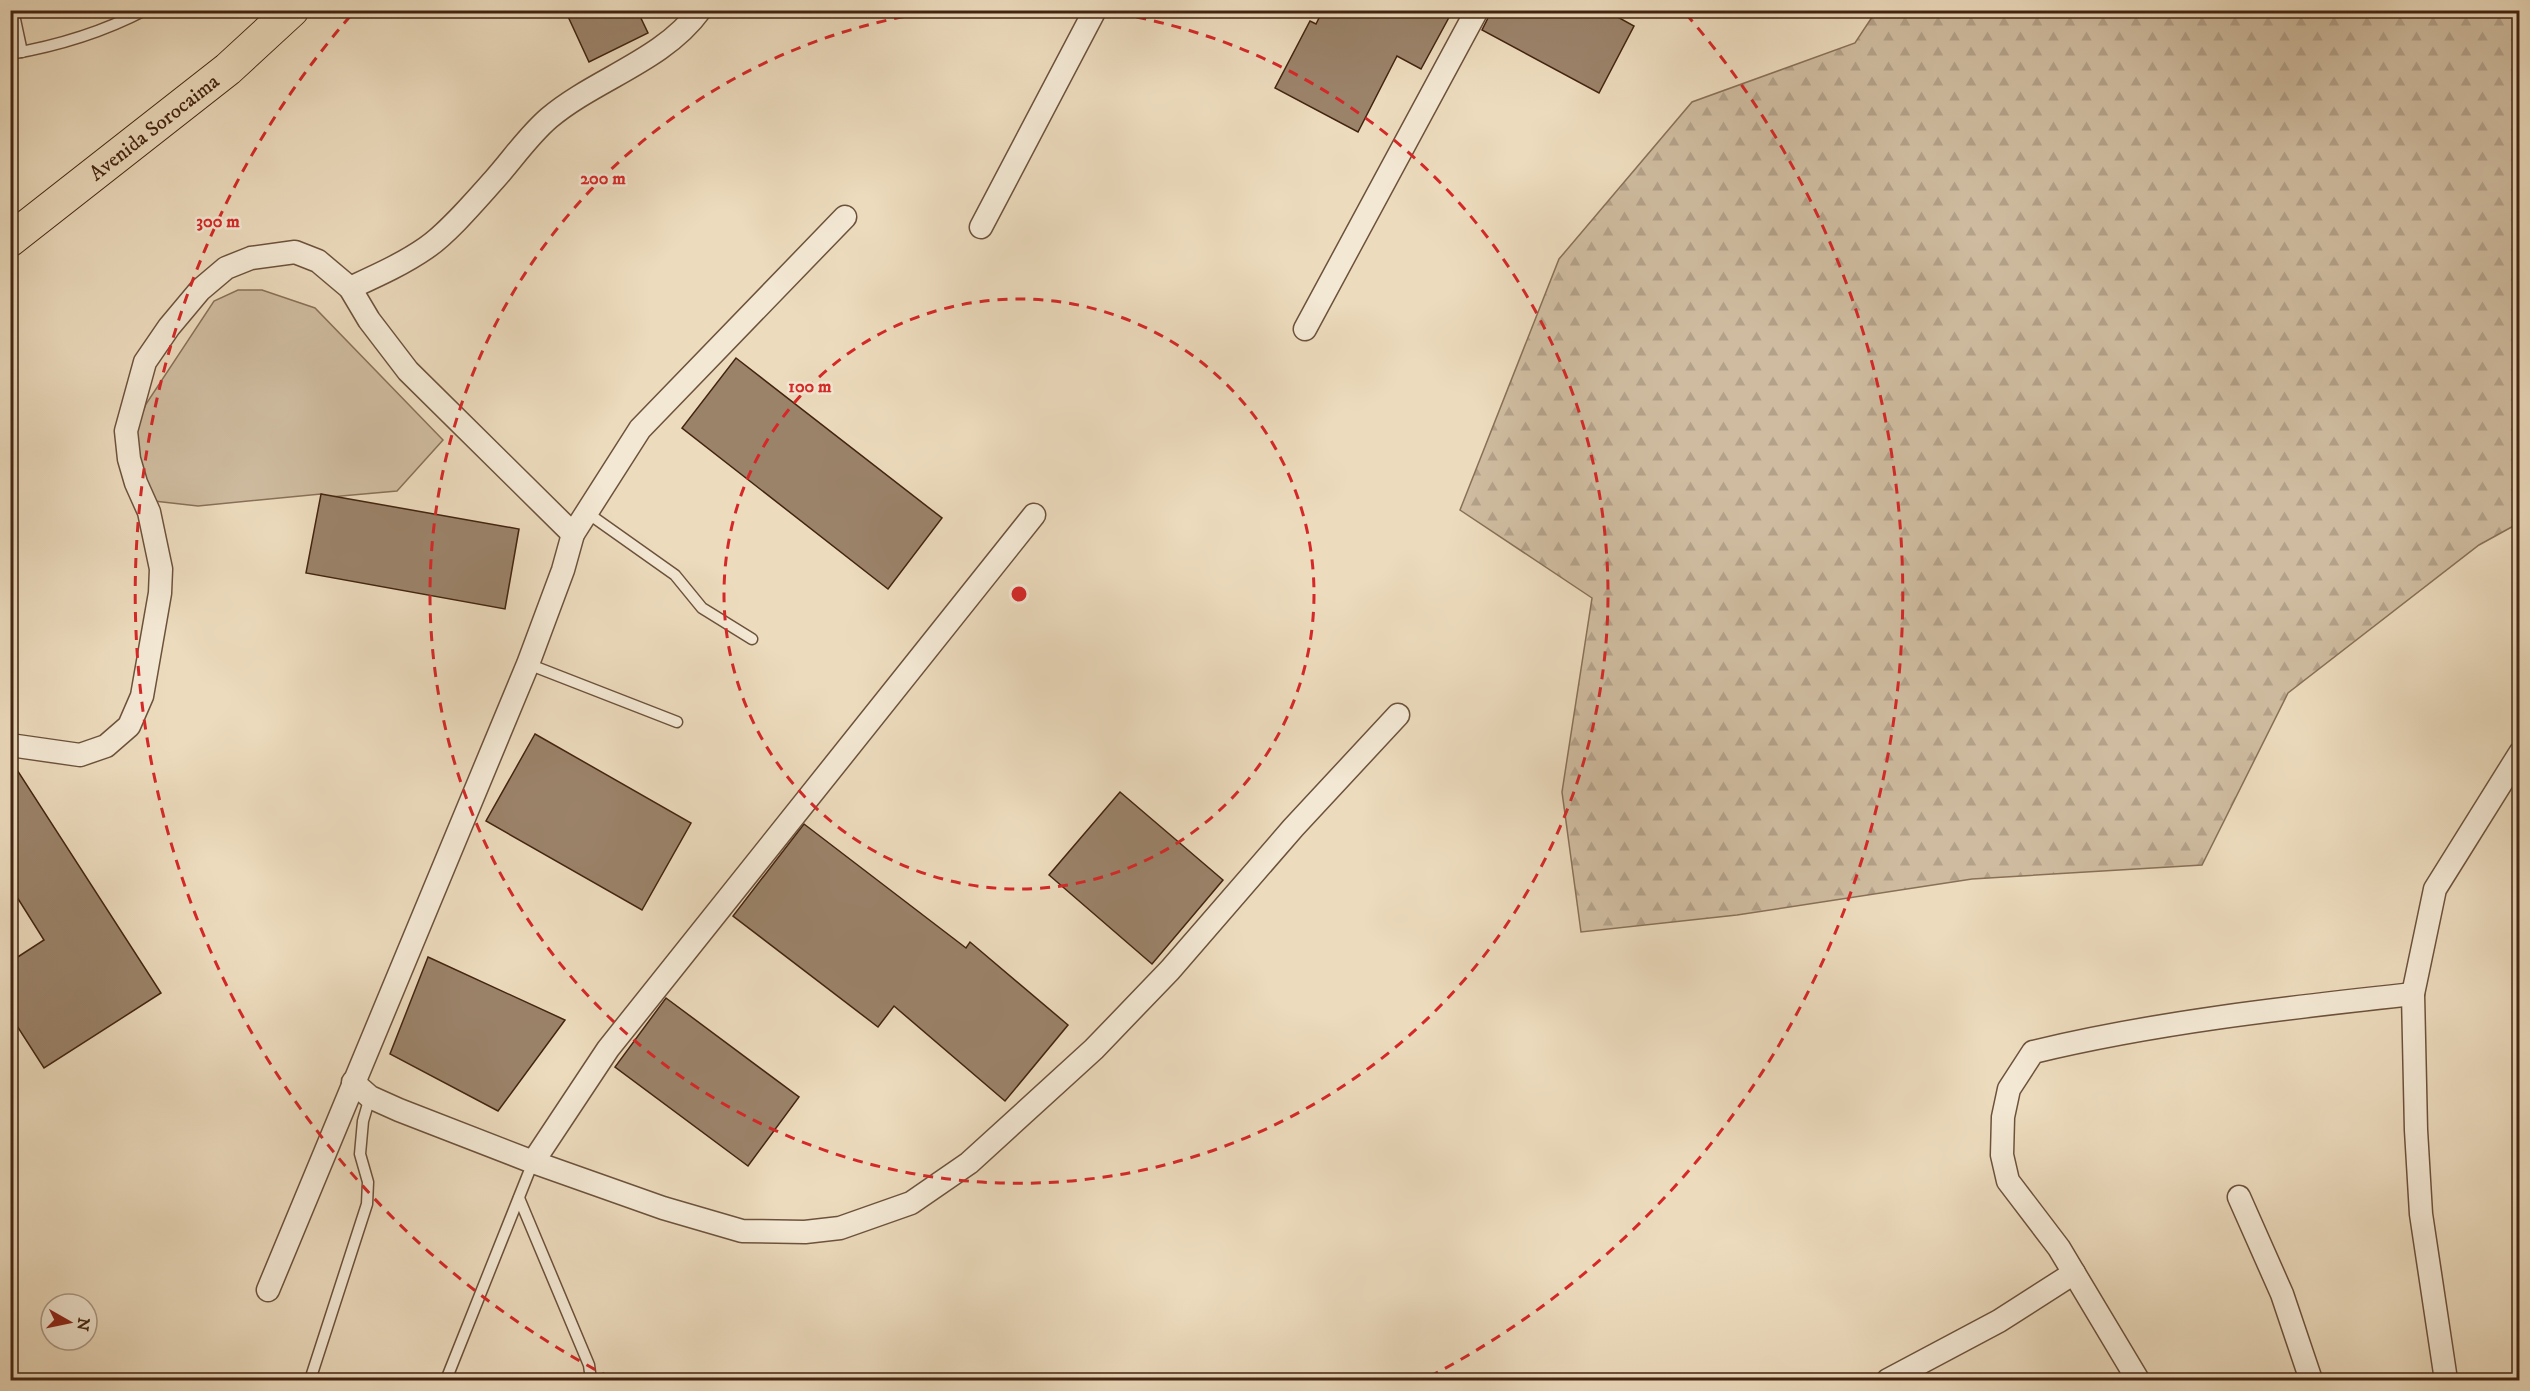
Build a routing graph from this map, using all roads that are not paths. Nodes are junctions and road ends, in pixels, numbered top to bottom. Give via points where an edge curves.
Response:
1 (13, 10) edge
2 (145, 10) edge
3 (259, 10) edge
4 (292, 10) edge
5 (700, 10) edge
6 (1095, 10) edge
7 (1477, 10) edge
8 (22, 52) junction
9 (10, 54) edge
10 (10, 210) edge
11 (845, 217) dead end
12 (981, 227) dead end
13 (10, 240) edge
14 (350, 288) junction
15 (1305, 329) dead end
16 (585, 512) junction
17 (1034, 515) dead end
18 (573, 534) junction
19 (752, 639) dead end
20 (528, 664) junction
21 (1398, 715) dead end
22 (677, 722) dead end
23 (10, 745) edge
24 (2520, 753) edge
25 (2413, 994) junction
26 (362, 1090) junction
27 (533, 1162) junction
28 (2239, 1197) dead end
29 (519, 1198) junction
30 (2074, 1273) junction
31 (268, 1290) dead end
32 (310, 1380) edge
33 (446, 1380) edge
34 (591, 1380) edge
35 (1888, 1380) edge
36 (2138, 1380) edge
37 (2311, 1380) edge
38 (2446, 1380) edge

1 - 8 lane
2 - 8 lane via 116,25
3 - 10 main road, Avenida Sorocaima via 218,53 167,96
4 - 13 main road, Avenida Sorocaima via 228,69
5 - 14 street via 691,23 649,56 590,88 548,119 428,247
6 - 12 street
7 - 15 street
8 - 9 lane
11 - 16 street via 640,429
14 - 18 street via 408,371
14 - 23 street via 318,261 295,252 275,252 226,268 200,290 169,327 145,362 126,431 129,459 149,512 160,569 160,593 142,696 129,726 106,746 80,755
16 - 18 street
16 - 19 lane via 675,575 702,608
17 - 27 street via 608,1049
18 - 20 street
20 - 22 lane
20 - 26 street
21 - 27 street via 1170,970 1094,1048 969,1163 911,1203 840,1228 742,1231
24 - 25 street via 2435,889
25 - 30 street via 2261,1011 2033,1052 2009,1089 2003,1117 2002,1155 2008,1181
25 - 38 street via 2421,1214
26 - 27 street
26 - 31 street
26 - 32 lane via 360,1154 368,1182 367,1204
27 - 29 lane
28 - 37 street via 2282,1294
29 - 33 lane
29 - 34 lane via 589,1365
30 - 35 street via 1999,1321
30 - 36 street

